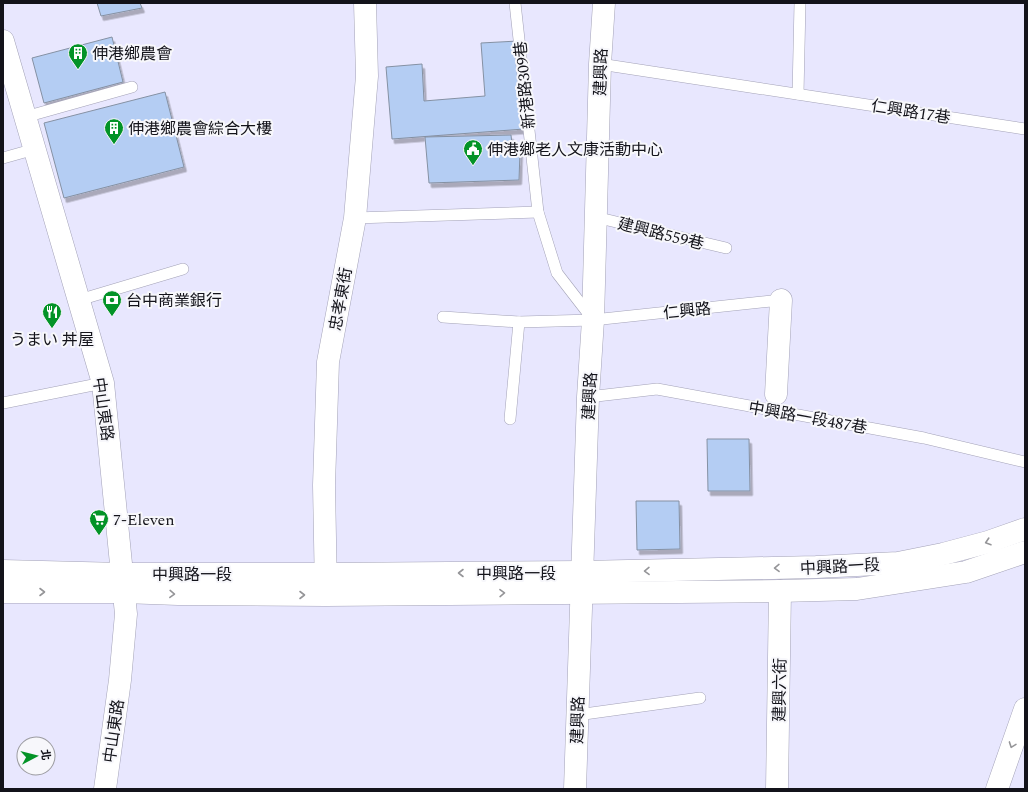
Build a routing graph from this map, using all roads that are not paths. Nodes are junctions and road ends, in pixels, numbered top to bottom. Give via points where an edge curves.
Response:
1 (365, 3) edge
2 (515, 3) edge
3 (604, 3) edge
4 (800, 3) edge
5 (3, 41) edge
6 (600, 64) junction
7 (132, 87) dead end
8 (798, 94) junction
9 (25, 117) junction
10 (1025, 129) edge
11 (34, 149) junction
12 (3, 158) edge
13 (538, 212) junction
14 (595, 217) junction
15 (354, 218) junction
16 (726, 248) dead end
17 (183, 269) dead end
18 (79, 300) junction
19 (781, 300) joint
20 (443, 317) dead end
21 (593, 320) junction
22 (518, 322) junction
23 (103, 383) junction
24 (776, 394) dead end
25 (588, 398) junction
26 (3, 403) edge
27 (510, 419) dead end
28 (1025, 462) edge
29 (1025, 529) edge
30 (1025, 552) edge
31 (3, 571) edge
32 (582, 582) junction
33 (122, 583) junction
34 (325, 585) junction
35 (780, 591) junction
36 (3, 592) edge
37 (700, 698) dead end
38 (1025, 709) edge
39 (577, 715) junction
40 (105, 789) edge
41 (575, 789) edge
42 (777, 789) edge
43 (997, 789) edge

1 - 15 street, 忠孝東街 via 367,76
2 - 13 lane, 新港路309巷
3 - 6 street, 建興路
4 - 8 lane
5 - 9 street, 中山東路
6 - 8 lane, 仁興路17巷
6 - 14 street, 建興路
7 - 9 lane
8 - 10 lane, 仁興路17巷
9 - 11 street, 中山東路
11 - 12 lane
11 - 18 street, 中山東路
13 - 15 lane
13 - 21 lane, 新港路309巷 via 557,273
14 - 16 lane, 建興路559巷
14 - 21 street, 建興路
15 - 34 street, 忠孝東街 via 328,362 324,485
17 - 18 lane
18 - 23 street, 中山東路
19 - 21 lane, 仁興路
19 - 24 street
20 - 22 lane, 仁興路
21 - 22 lane, 仁興路
21 - 25 street, 建興路
22 - 27 lane
23 - 26 lane
23 - 33 street, 中山東路
25 - 28 lane, 中興路一段487巷 via 657,389 924,438
25 - 32 street, 建興路
29 -> 32 street, 中興路一段 via 988,542 898,563
30 - 35 street, 中興路一段 via 966,572 857,588
31 - 33 street, 中興路一段
32 - 34 street, 中興路一段
32 - 35 street, 中興路一段
32 - 39 street, 建興路
33 - 34 street, 中興路一段 via 178,594
36 -> 33 street, 中興路一段
33 - 40 street, 中山東路 via 126,614
35 - 42 street, 建興六街
37 - 39 lane
38 -> 43 street
39 - 41 street, 建興路

